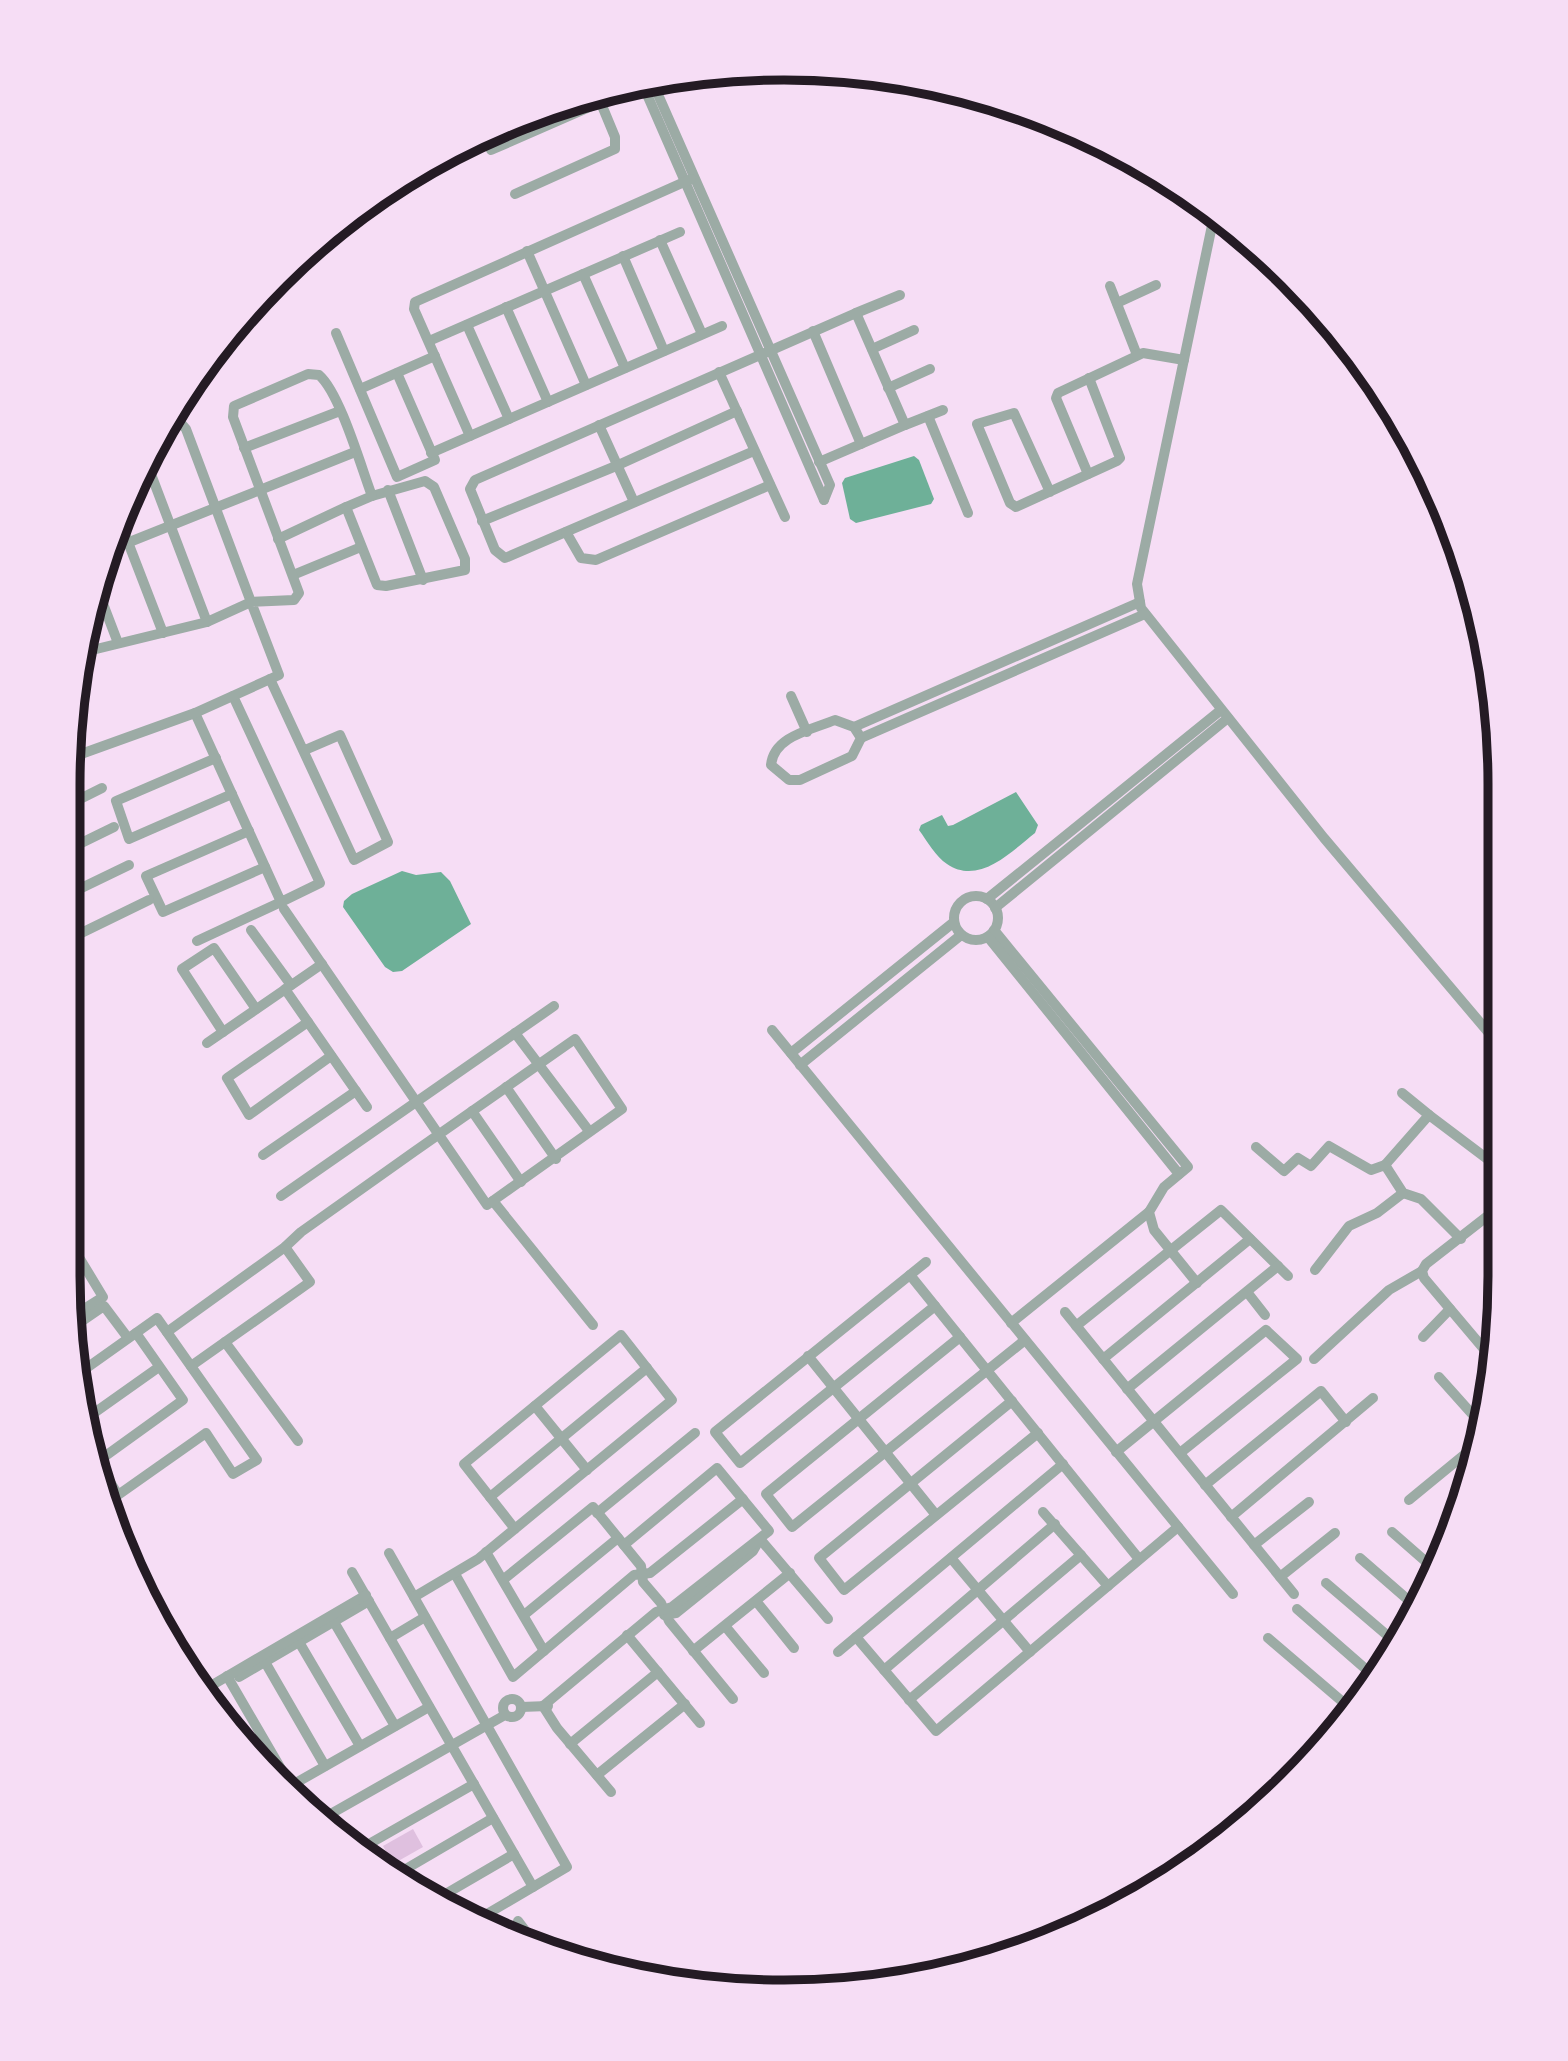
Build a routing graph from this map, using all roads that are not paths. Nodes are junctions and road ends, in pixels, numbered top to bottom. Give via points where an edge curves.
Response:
1 (656, 93) edge
2 (647, 94) edge
3 (601, 104) edge
4 (560, 117) edge
5 (491, 150) dead end
6 (690, 180) junction
7 (515, 194) dead end
8 (1212, 226) edge
9 (680, 232) dead end
10 (660, 240) junction
11 (527, 251) junction
12 (623, 256) junction
13 (583, 274) junction
14 (1156, 285) dead end
15 (1110, 286) dead end
16 (544, 291) junction
17 (900, 295) dead end
18 (1117, 303) junction
19 (506, 307) junction
20 (856, 313) junction
21 (467, 325) junction
22 (722, 326) dead end
23 (914, 330) dead end
24 (813, 331) junction
25 (335, 333) dead end
26 (702, 334) junction
27 (429, 341) junction
28 (872, 349) junction
29 (664, 351) junction
30 (765, 351) junction
31 (1137, 355) junction
32 (435, 356) junction
33 (1184, 360) junction
34 (625, 368) junction
35 (930, 369) dead end
36 (719, 372) junction
37 (397, 373) junction
38 (1089, 378) junction
39 (586, 385) junction
40 (888, 388) junction
41 (360, 389) junction
42 (548, 402) junction
43 (943, 410) dead end
44 (340, 411) junction
45 (737, 411) junction
46 (928, 416) junction
47 (509, 419) junction
48 (181, 423) edge
49 (599, 425) junction
50 (905, 425) junction
51 (470, 436) junction
52 (861, 444) junction
53 (244, 449) junction
54 (754, 451) junction
55 (355, 452) junction
56 (431, 453) junction
57 (820, 462) junction
58 (616, 466) junction
59 (1088, 474) junction
60 (152, 476) edge
61 (770, 485) junction
62 (260, 490) junction
63 (388, 490) junction
64 (1050, 492) junction
65 (372, 495) junction
66 (634, 502) junction
67 (216, 507) junction
68 (346, 507) junction
69 (968, 513) dead end
70 (785, 517) dead end
71 (482, 521) junction
72 (170, 525) junction
73 (566, 532) junction
74 (126, 537) edge
75 (278, 539) junction
76 (128, 542) junction
77 (123, 544) edge
78 (361, 547) junction
79 (293, 575) junction
80 (423, 580) junction
81 (251, 602) junction
82 (1140, 602) junction
83 (103, 605) edge
84 (1145, 614) junction
85 (207, 622) junction
86 (163, 633) junction
87 (118, 643) junction
88 (94, 649) edge
89 (989, 668) junction
90 (270, 679) junction
91 (994, 680) junction
92 (233, 695) junction
93 (792, 696) dead end
94 (195, 713) junction
95 (1225, 714) junction
96 (854, 727) junction
97 (807, 732) junction
98 (861, 738) junction
99 (305, 750) junction
100 (81, 753) edge
101 (216, 758) junction
102 (102, 788) dead end
103 (232, 794) junction
104 (80, 799) edge
105 (114, 827) dead end
106 (249, 831) junction
107 (80, 844) edge
108 (129, 865) dead end
109 (265, 867) junction
110 (80, 889) edge
111 (987, 899) junction
112 (149, 900) dead end
113 (283, 906) junction
114 (995, 908) junction
115 (954, 922) junction
116 (251, 930) dead end
117 (991, 933) junction
118 (80, 934) edge
119 (961, 935) junction
120 (197, 941) dead end
121 (322, 964) junction
122 (288, 987) junction
123 (554, 1006) dead end
124 (256, 1009) junction
125 (308, 1022) junction
126 (772, 1030) dead end
127 (223, 1032) junction
128 (1488, 1032) edge
129 (515, 1033) junction
130 (207, 1043) dead end
131 (791, 1053) junction
132 (331, 1056) junction
133 (539, 1065) junction
134 (800, 1065) junction
135 (506, 1087) junction
136 (356, 1091) junction
137 (1402, 1093) dead end
138 (416, 1102) junction
139 (367, 1107) dead end
140 (472, 1111) junction
141 (1429, 1115) junction
142 (589, 1131) junction
143 (439, 1135) junction
144 (1256, 1147) dead end
145 (263, 1155) dead end
146 (556, 1159) junction
147 (1488, 1159) edge
148 (1385, 1165) junction
149 (521, 1182) junction
150 (1404, 1194) junction
151 (281, 1196) dead end
152 (493, 1201) junction
153 (1149, 1212) junction
154 (1488, 1216) edge
155 (1250, 1239) junction
156 (1461, 1239) junction
157 (285, 1247) junction
158 (1171, 1251) junction
159 (80, 1259) edge
160 (926, 1262) dead end
161 (1278, 1266) junction
162 (1315, 1270) dead end
163 (1422, 1271) junction
164 (910, 1275) junction
165 (1288, 1276) dead end
166 (1197, 1283) junction
167 (1247, 1292) junction
168 (935, 1306) junction
169 (1450, 1309) junction
170 (81, 1311) edge
171 (1065, 1312) dead end
172 (1265, 1315) dead end
173 (82, 1321) edge
174 (1011, 1323) junction
175 (593, 1325) dead end
176 (1076, 1326) junction
177 (167, 1332) junction
178 (132, 1335) junction
179 (1423, 1336) dead end
180 (960, 1337) junction
181 (1025, 1339) junction
182 (225, 1342) junction
183 (1483, 1349) edge
184 (808, 1356) junction
185 (1103, 1359) junction
186 (1314, 1359) dead end
187 (191, 1366) junction
188 (159, 1367) junction
189 (87, 1368) edge
190 (648, 1368) junction
191 (987, 1370) junction
192 (1439, 1377) dead end
193 (834, 1388) junction
194 (1128, 1389) junction
195 (1373, 1398) dead end
196 (1012, 1401) junction
197 (535, 1406) junction
198 (94, 1413) edge
199 (1474, 1416) edge
200 (859, 1419) junction
201 (1154, 1422) junction
202 (1346, 1422) junction
203 (695, 1433) dead end
204 (1038, 1433) junction
205 (561, 1439) junction
206 (298, 1441) dead end
207 (885, 1452) junction
208 (1116, 1452) junction
209 (103, 1453) edge
210 (1180, 1453) junction
211 (1465, 1454) edge
212 (1063, 1464) junction
213 (587, 1469) junction
214 (911, 1483) junction
215 (1205, 1485) junction
216 (113, 1487) edge
217 (490, 1497) junction
218 (743, 1499) junction
219 (1409, 1500) dead end
220 (1309, 1502) dead end
221 (1043, 1512) dead end
222 (597, 1513) junction
223 (936, 1515) junction
224 (1231, 1517) junction
225 (1055, 1524) junction
226 (1178, 1527) junction
227 (514, 1529) junction
228 (1392, 1532) dead end
229 (1335, 1533) dead end
230 (760, 1539) junction
231 (621, 1541) junction
232 (1254, 1545) junction
233 (486, 1552) junction
234 (389, 1553) dead end
235 (1081, 1555) junction
236 (951, 1558) junction
237 (1360, 1558) dead end
238 (1139, 1559) junction
239 (1427, 1562) edge
240 (352, 1572) dead end
241 (790, 1573) junction
242 (455, 1574) junction
243 (642, 1574) junction
244 (1280, 1577) junction
245 (504, 1579) junction
246 (1326, 1583) dead end
247 (1108, 1586) junction
248 (978, 1590) junction
249 (1233, 1594) dead end
250 (1294, 1594) dead end
251 (414, 1597) junction
252 (368, 1598) junction
253 (1408, 1600) edge
254 (756, 1601) junction
255 (1297, 1609) dead end
256 (665, 1612) junction
257 (524, 1615) junction
258 (425, 1617) junction
259 (828, 1619) dead end
260 (1004, 1620) junction
261 (334, 1622) junction
262 (725, 1626) junction
263 (1388, 1636) edge
264 (629, 1637) junction
265 (856, 1637) junction
266 (390, 1638) junction
267 (1268, 1638) dead end
268 (299, 1642) junction
269 (794, 1648) dead end
270 (544, 1651) junction
271 (693, 1651) junction
272 (838, 1652) dead end
273 (1030, 1652) junction
274 (265, 1662) junction
275 (884, 1670) junction
276 (1367, 1670) edge
277 (658, 1672) junction
278 (764, 1673) dead end
279 (229, 1679) junction
280 (212, 1686) edge
281 (733, 1699) dead end
282 (909, 1700) junction
283 (1344, 1703) edge
284 (685, 1704) junction
285 (543, 1706) junction
286 (429, 1707) junction
287 (700, 1723) dead end
288 (486, 1726) junction
289 (395, 1727) junction
290 (570, 1744) junction
291 (360, 1746) junction
292 (452, 1746) junction
293 (275, 1761) edge
294 (325, 1766) junction
295 (597, 1775) junction
296 (296, 1783) edge
297 (474, 1784) junction
298 (611, 1792) dead end
299 (330, 1814) edge
300 (493, 1818) junction
301 (369, 1844) edge
302 (514, 1854) junction
303 (405, 1869) edge
304 (533, 1887) junction
305 (447, 1894) edge
306 (487, 1914) edge

1 - 6 street
2 - 6 street
3 - 7 street via 615,137 615,149
4 - 5 street
6 - 11 street
6 - 30 street
8 - 33 street
9 - 10 street
10 - 12 street
10 - 26 street
11 - 16 street
11 - 27 street via 417,300 414,309
12 - 13 street
12 - 29 street
13 - 16 street
13 - 34 street
14 - 18 street
15 - 18 street
16 - 19 street
16 - 39 street
17 - 20 street
18 - 31 street
19 - 21 street
19 - 42 street
20 - 24 street
20 - 28 street
21 - 27 street
21 - 47 street
22 - 26 street
23 - 28 street
24 - 30 street
24 - 52 street
25 - 41 street
26 - 29 street
27 - 32 street
28 - 40 street
29 - 34 street
30 - 36 street
30 - 57 street
30 - 57 street via 824,500 830,485
31 - 33 street
31 - 38 street
32 - 37 street
32 - 51 street
33 - 82 street via 1137,584
34 - 39 street
35 - 40 street
36 - 45 street
36 - 49 street
37 - 41 street
37 - 56 street
38 - 59 street via 1056,398
38 - 59 street via 1121,455
39 - 42 street
40 - 50 street
41 - 56 street via 397,477 435,460
42 - 47 street
43 - 46 street
44 - 53 street
44 - 53 street via 322,377 308,374 234,406
44 - 55 street
45 - 54 street
45 - 58 street
46 - 50 street
46 - 69 street
47 - 51 street
48 - 67 street
49 - 58 street
49 - 71 street via 472,482 470,493
50 - 52 street
51 - 56 street
52 - 57 street
53 - 62 street
54 - 61 street
54 - 66 street
55 - 62 street
55 - 65 street
58 - 66 street
58 - 71 street
59 - 64 street
60 - 72 street
61 - 70 street
61 - 73 street via 596,560 581,558
62 - 67 street
62 - 75 street
63 - 65 street
63 - 80 street
63 - 80 street via 420,481 430,483 465,559 462,573
64 - 64 street via 1012,507 977,424 1014,413
65 - 68 street
66 - 73 street
67 - 72 street
67 - 81 street
68 - 75 street
68 - 78 street
71 - 73 street via 495,550 505,558
72 - 76 street
72 - 85 street
74 - 76 street
75 - 79 street
76 - 77 street
76 - 86 street
78 - 79 street
78 - 80 street via 377,585
79 - 81 street via 297,598
81 - 85 street
81 - 90 street via 279,675
82 - 84 street
82 - 89 street
83 - 87 street
84 - 91 street
84 - 95 street
85 - 86 street
86 - 87 street
87 - 88 street
89 - 91 street
89 - 96 street
90 - 92 street
90 - 99 street
91 - 98 street
92 - 94 street
92 - 113 street via 320,883
93 - 97 street
94 - 100 street
94 - 101 street
95 - 111 street
95 - 114 street
95 - 128 street
96 - 97 street via 835,720
96 - 98 street
97 - 98 street via 780,743 772,752 771,765 789,780 852,756
99 - 99 street via 340,734 388,842 354,860
101 - 103 street
101 - 103 street via 116,801 129,839
102 - 104 street
103 - 106 street
105 - 107 street
106 - 109 street
106 - 109 street via 146,876 163,912
108 - 110 street
109 - 113 street
111 - 114 street
111 - 115 street via 968,897 960,902
112 - 118 street
113 - 120 street
113 - 121 street
114 - 117 street via 998,915
115 - 119 street
115 - 131 street
116 - 122 street
117 - 119 street via 969,940
117 - 153 street via 1188,1167 1164,1187
119 - 134 street
121 - 122 street
121 - 138 street
122 - 124 street
122 - 125 street
123 - 129 street
124 - 127 street
124 - 127 street via 214,948 182,969
125 - 132 street
125 - 132 street via 227,1078 249,1115
126 - 131 street
127 - 130 street
129 - 133 street
129 - 138 street
131 - 134 street
132 - 136 street
133 - 135 street
133 - 142 street
133 - 142 street via 575,1039 622,1109
134 - 174 street
135 - 140 street
135 - 146 street
136 - 139 street
136 - 145 street
137 - 141 street
138 - 143 street
138 - 151 street
140 - 143 street
140 - 149 street
141 - 147 street
141 - 148 street
142 - 146 street
143 - 152 street via 487,1205
143 - 157 street via 301,1231
144 - 148 street via 1285,1171 1298,1158 1311,1166 1329,1146 1371,1170
146 - 149 street
148 - 150 street
149 - 152 street
150 - 156 street via 1421,1199
150 - 162 street via 1349,1226
152 - 175 street
153 - 158 street via 1154,1230
153 - 174 street
154 - 156 street
155 - 158 street via 1221,1210
155 - 161 street
155 - 166 street
156 - 163 street
157 - 177 street
157 - 182 street via 310,1282
158 - 166 street
158 - 176 street
159 - 170 street via 103,1297
160 - 164 street
161 - 165 street
161 - 167 street
163 - 169 street
163 - 186 street via 1389,1290
164 - 168 street
164 - 184 street
166 - 185 street
167 - 172 street
167 - 194 street
168 - 180 street
168 - 193 street
169 - 179 street
169 - 183 street
171 - 176 street
173 - 178 street via 104,1306
174 - 181 street
176 - 185 street
177 - 178 street via 157,1318
177 - 187 street
178 - 188 street
178 - 189 street
180 - 191 street
180 - 200 street
181 - 191 street
181 - 208 street
182 - 187 street
182 - 206 street
184 - 193 street
184 - 193 street via 715,1432 740,1463
185 - 194 street
187 - 216 street via 257,1460 233,1474 206,1433 118,1495
188 - 198 street
188 - 209 street via 183,1401
190 - 197 street via 621,1335
190 - 205 street
190 - 213 street via 673,1400
191 - 196 street
191 - 207 street
192 - 199 street
193 - 200 street
194 - 201 street
195 - 202 street
196 - 204 street
196 - 214 street
197 - 205 street
197 - 217 street via 464,1464
200 - 207 street
200 - 207 street via 766,1493 792,1527
201 - 208 street
201 - 210 street
201 - 210 street via 1266,1330 1297,1359
202 - 215 street via 1321,1391
202 - 224 street
203 - 222 street
204 - 212 street
204 - 223 street
205 - 213 street
205 - 217 street
207 - 214 street
208 - 226 street
210 - 215 street
211 - 219 street
212 - 236 street
212 - 238 street
213 - 227 street
214 - 223 street
214 - 223 street via 818,1558 844,1590
215 - 224 street
217 - 227 street
218 - 230 street via 769,1531
218 - 231 street via 717,1468
218 - 243 street via 650,1573
220 - 232 street
221 - 225 street
222 - 231 street
222 - 245 street via 593,1507
224 - 232 street
225 - 235 street
225 - 248 street
226 - 238 street
226 - 249 street
227 - 233 street
228 - 239 street
229 - 244 street
230 - 241 street
230 - 256 street via 753,1550 677,1613
231 - 243 street
231 - 257 street
232 - 244 street
233 - 242 street
233 - 245 street
234 - 251 street
235 - 247 street
235 - 260 street
236 - 248 street
236 - 265 street
237 - 253 street
238 - 247 street
240 - 252 street
241 - 254 street
241 - 259 street
242 - 251 street
242 - 270 street via 513,1677
243 - 256 street via 643,1583
243 - 270 street via 634,1575
244 - 250 street
245 - 257 street
246 - 263 street
247 - 273 street
248 - 260 street
248 - 275 street
251 - 258 street
252 - 261 street
252 - 266 street
252 - 279 street
254 - 262 street
254 - 269 street
255 - 276 street
256 - 264 street
256 - 271 street
257 - 270 street
258 - 266 street
258 - 288 street
260 - 273 street
260 - 282 street
261 - 268 street
261 - 289 street
262 - 271 street
262 - 278 street
264 - 277 street
264 - 285 street via 551,1706
265 - 272 street
265 - 275 street
266 - 286 street
267 - 283 street
268 - 274 street
268 - 291 street
271 - 281 street
273 - 282 street via 936,1731
274 - 279 street
274 - 294 street
275 - 282 street
277 - 284 street
277 - 290 street
279 - 280 street
279 - 293 street
284 - 287 street
284 - 295 street
285 - 288 street via 521,1707 516,1717 505,1715
285 - 290 street
286 - 289 street
286 - 292 street
288 - 292 street
288 - 304 street via 567,1867
289 - 291 street
290 - 295 street
291 - 294 street
292 - 297 street
292 - 299 street
294 - 296 street
295 - 298 street
297 - 300 street
297 - 301 street
300 - 302 street
300 - 303 street
302 - 304 street
302 - 305 street
304 - 306 street

